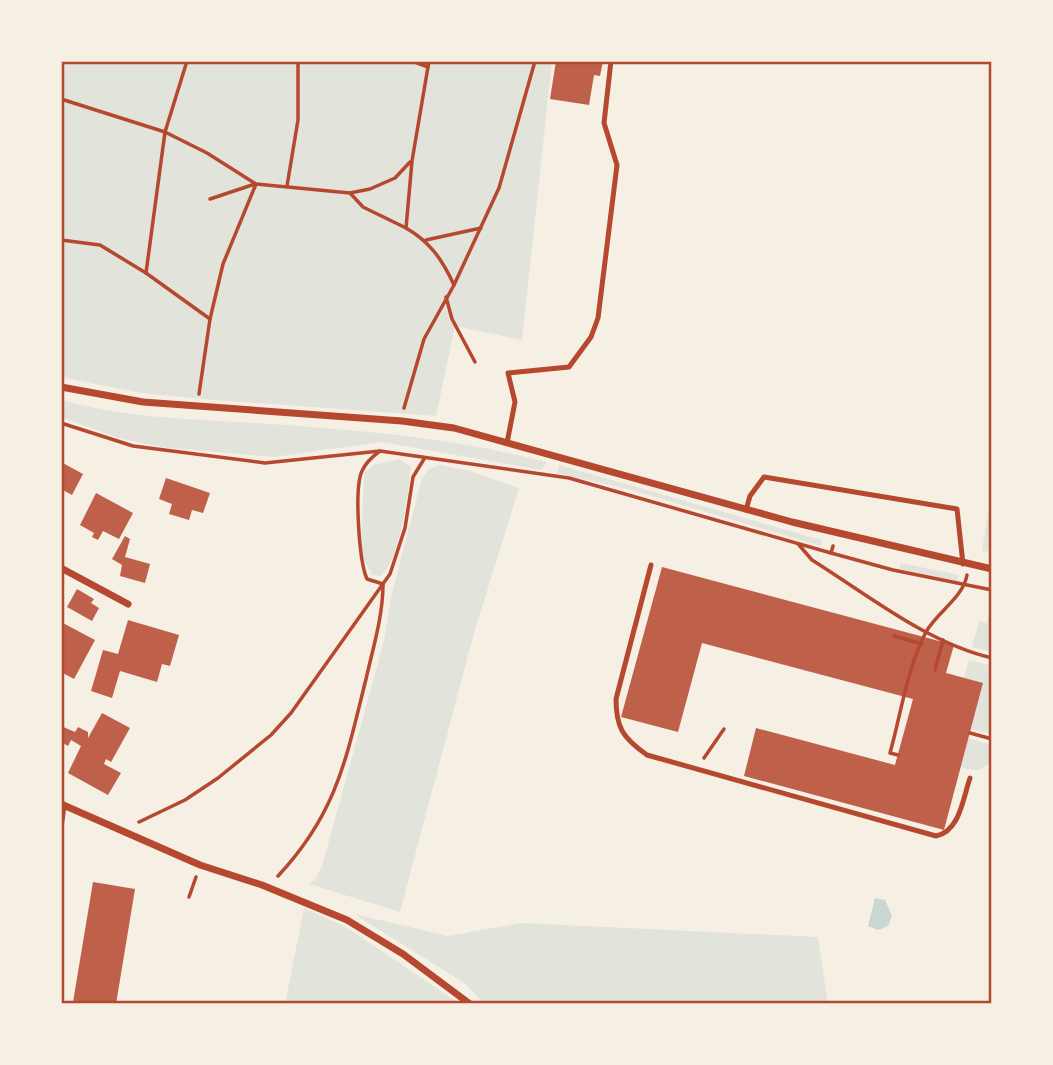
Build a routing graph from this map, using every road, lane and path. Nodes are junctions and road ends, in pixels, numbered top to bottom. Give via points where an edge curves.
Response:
1 (187, 61) edge
2 (298, 61) edge
3 (412, 61) edge
4 (535, 61) edge
5 (611, 61) edge
6 (429, 64) edge
7 (61, 99) edge
8 (165, 132) junction
9 (412, 161) junction
10 (256, 184) junction
11 (287, 186) junction
12 (350, 193) junction
13 (210, 199) dead end
14 (406, 228) junction
15 (481, 228) junction
16 (61, 240) edge
17 (426, 240) junction
18 (146, 273) junction
19 (454, 285) junction
20 (446, 296) junction
21 (210, 319) junction
22 (475, 362) dead end
23 (61, 387) edge
24 (198, 407) junction
25 (402, 421) junction
26 (61, 423) edge
27 (508, 443) junction
28 (380, 451) junction
29 (424, 459) junction
30 (746, 510) junction
31 (838, 534) junction
32 (798, 544) junction
33 (831, 553) junction
34 (963, 564) junction
35 (651, 565) dead end
36 (62, 569) edge
37 (992, 569) edge
38 (383, 584) junction
39 (965, 585) junction
40 (992, 590) edge
41 (128, 604) dead end
42 (927, 631) junction
43 (894, 636) dead end
44 (943, 640) junction
45 (922, 644) junction
46 (992, 658) edge
47 (935, 670) dead end
48 (724, 729) dead end
49 (970, 733) dead end
50 (992, 739) edge
51 (898, 755) dead end
52 (699, 765) dead end
53 (970, 778) dead end
54 (62, 804) edge
55 (61, 821) edge
56 (122, 831) junction
57 (200, 864) junction
58 (262, 885) junction
59 (189, 897) dead end
60 (470, 1004) edge

1 - 8 path
2 - 11 path via 298,120
3 - 6 path
4 - 15 path via 514,142
5 - 27 lane via 604,123 617,165 598,318 591,337 569,367 508,373 515,402
6 - 9 path
7 - 8 path
8 - 10 path
8 - 18 path
9 - 12 path via 395,178
9 - 14 path
10 - 11 path
10 - 13 path
10 - 21 path via 223,264
11 - 12 path
12 - 14 path via 363,207
14 - 17 path
15 - 17 path
15 - 19 path
16 - 18 path via 100,245
17 - 19 path
18 - 21 path
19 - 20 path
20 - 22 path via 452,319
20 - 25 path via 417,360
21 - 24 path
23 - 24 street
24 - 25 street
25 - 27 street via 454,428
26 - 28 path via 133,446 265,463
27 - 30 street
28 - 29 path
28 - 38 path via 360,473 358,539 367,579
29 - 32 path via 569,478
29 - 38 path via 413,477 397,555
30 - 31 street
30 - 34 lane via 750,496 765,477 957,509
31 - 33 path
31 - 34 street
32 - 33 path
32 - 42 path via 812,559
33 - 39 path
34 - 37 street
35 - 53 lane via 616,699 616,722 631,744 647,755 936,836 953,827
36 - 41 street
38 - 56 path via 271,735 185,800
38 - 58 path via 376,638 346,763 304,846 274,880
39 - 40 path
39 - 42 path
42 - 44 path
42 - 45 path
43 - 45 path
44 - 46 path via 964,652
44 - 47 path
45 - 51 path via 890,753
48 - 52 path
49 - 50 path
54 - 55 street
54 - 56 street
56 - 57 street
57 - 58 street
57 - 59 path
58 - 60 street via 347,919

